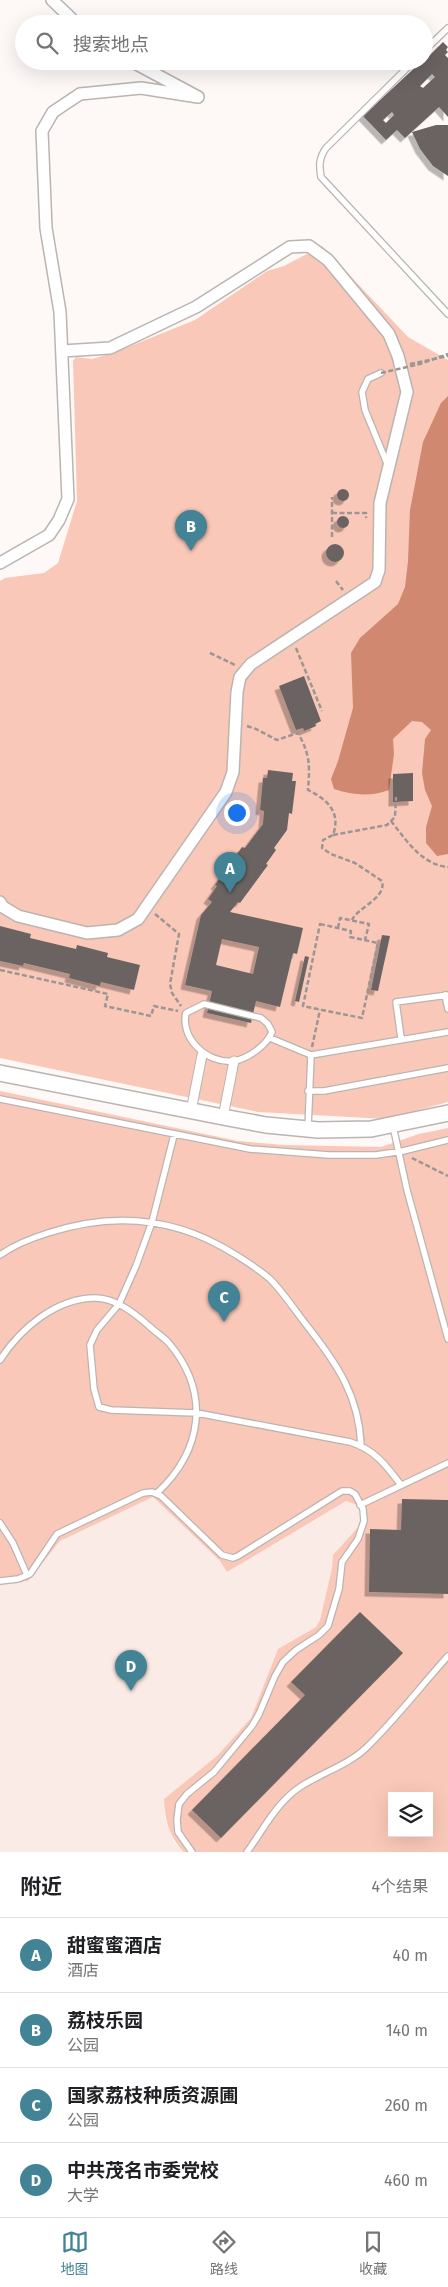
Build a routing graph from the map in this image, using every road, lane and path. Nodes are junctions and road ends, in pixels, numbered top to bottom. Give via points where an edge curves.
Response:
1 (52, 0) edge
2 (68, 15) edge
3 (448, 28) edge
4 (433, 42) edge
5 (148, 70) edge
6 (405, 70) edge
7 (448, 314) edge
8 (62, 351) junction
9 (448, 355) edge
10 (401, 365) junction
11 (381, 373) joint
12 (388, 467) junction
13 (332, 497) dead end
14 (332, 513) junction
15 (366, 523) dead end
16 (332, 537) dead end
17 (0, 563) edge
18 (291, 637) junction
19 (210, 653) dead end
20 (246, 670) junction
21 (322, 711) dead end
22 (236, 723) junction
23 (396, 797) dead end
24 (391, 821) junction
25 (333, 836) junction
26 (448, 867) edge
27 (0, 902) edge
28 (146, 907) junction
29 (352, 920) junction
30 (338, 928) junction
31 (365, 940) junction
32 (0, 970) edge
33 (447, 995) edge
34 (448, 1009) edge
35 (320, 1010) junction
36 (186, 1013) junction
37 (448, 1032) edge
38 (270, 1038) junction
39 (401, 1038) junction
40 (311, 1055) junction
41 (202, 1056) dead end
42 (234, 1061) junction
43 (448, 1068) edge
44 (0, 1073) edge
45 (308, 1091) junction
46 (0, 1099) edge
47 (191, 1111) junction
48 (448, 1113) edge
49 (223, 1117) junction
50 (393, 1126) junction
51 (308, 1129) junction
52 (174, 1135) junction
53 (448, 1140) edge
54 (399, 1152) junction
55 (448, 1176) edge
56 (152, 1222) junction
57 (0, 1255) edge
58 (119, 1304) junction
59 (448, 1339) edge
60 (0, 1360) edge
61 (197, 1413) junction
62 (361, 1445) junction
63 (448, 1463) edge
64 (401, 1485) junction
65 (157, 1493) junction
66 (360, 1505) junction
67 (0, 1523) edge
68 (27, 1575) junction
69 (0, 1581) edge
70 (448, 1656) edge
71 (192, 1852) edge
72 (247, 1852) edge

1 - 2 street
3 - 4 lane
5 - 8 street via 198,97 141,88 80,94 53,112 42,131 46,228 60,312
6 - 7 lane via 326,148 320,157 321,177
8 - 10 street via 110,348 196,307 290,247 309,246 328,260 389,334
8 - 17 street via 68,499 49,535
9 - 10 path
9 - 11 path, bridge
10 - 12 street via 407,392
11 - 12 lane via 368,379 362,392 365,410
12 - 18 street via 380,504 380,570 375,582
13 - 14 path
14 - 15 path via 366,513
14 - 16 path
18 - 20 street
18 - 21 path
19 - 20 path
20 - 22 street via 240,677 237,692
22 - 25 path via 277,740 298,732 307,749 310,768 308,790 323,797 332,808 336,825
22 - 28 street via 233,772 226,792
23 - 24 path via 395,817
24 - 25 path via 387,825
24 - 26 path via 417,852 430,862
25 - 29 path via 323,840 322,848 355,863 382,881 384,886
27 - 28 street via 18,916 86,933 122,929 138,919
28 - 36 path via 179,934 170,984 172,993
29 - 30 path via 340,918
29 - 31 path via 369,924
30 - 31 path via 351,931 350,937
30 - 35 path via 320,924 304,1006
31 - 35 path via 378,943 362,1018
32 - 36 path via 108,994 105,1006 152,1016 154,1006
33 - 34 lane
33 - 39 lane via 396,1002
35 - 40 path
36 - 38 lane via 204,1004 261,1018 272,1032
36 - 42 lane via 184,1026 191,1040 211,1056
37 - 39 lane
38 - 40 lane
38 - 42 lane
39 - 40 lane
40 - 45 lane
41 - 47 street
42 - 49 street
43 - 45 lane via 324,1091
44 - 47 main road
45 - 51 lane
46 - 52 lane
47 - 49 main road
48 - 50 main road
49 - 51 main road
50 - 51 main road
50 - 54 lane
52 - 54 lane via 285,1153 360,1155
52 - 56 lane
53 - 54 lane
54 - 55 path
54 - 59 lane
56 - 57 lane via 111,1220 84,1223 36,1237
56 - 58 lane
56 - 62 lane via 186,1229 217,1243 270,1280 343,1376 356,1415
58 - 60 lane via 109,1300 85,1299 51,1310 20,1335
58 - 61 lane via 168,1342 195,1391
58 - 61 lane via 97,1330 90,1345 99,1407
61 - 62 lane
61 - 65 lane via 191,1444 182,1465
62 - 64 lane via 384,1462
63 - 64 lane
64 - 66 lane
65 - 66 lane via 222,1555 233,1558 342,1491 355,1494
65 - 68 lane via 143,1492 57,1534
66 - 71 lane via 364,1515 363,1528 342,1562 339,1588 328,1626 283,1662 252,1726 214,1772 179,1804 178,1832
67 - 68 lane
68 - 69 lane
70 - 72 lane via 365,1749 289,1796

